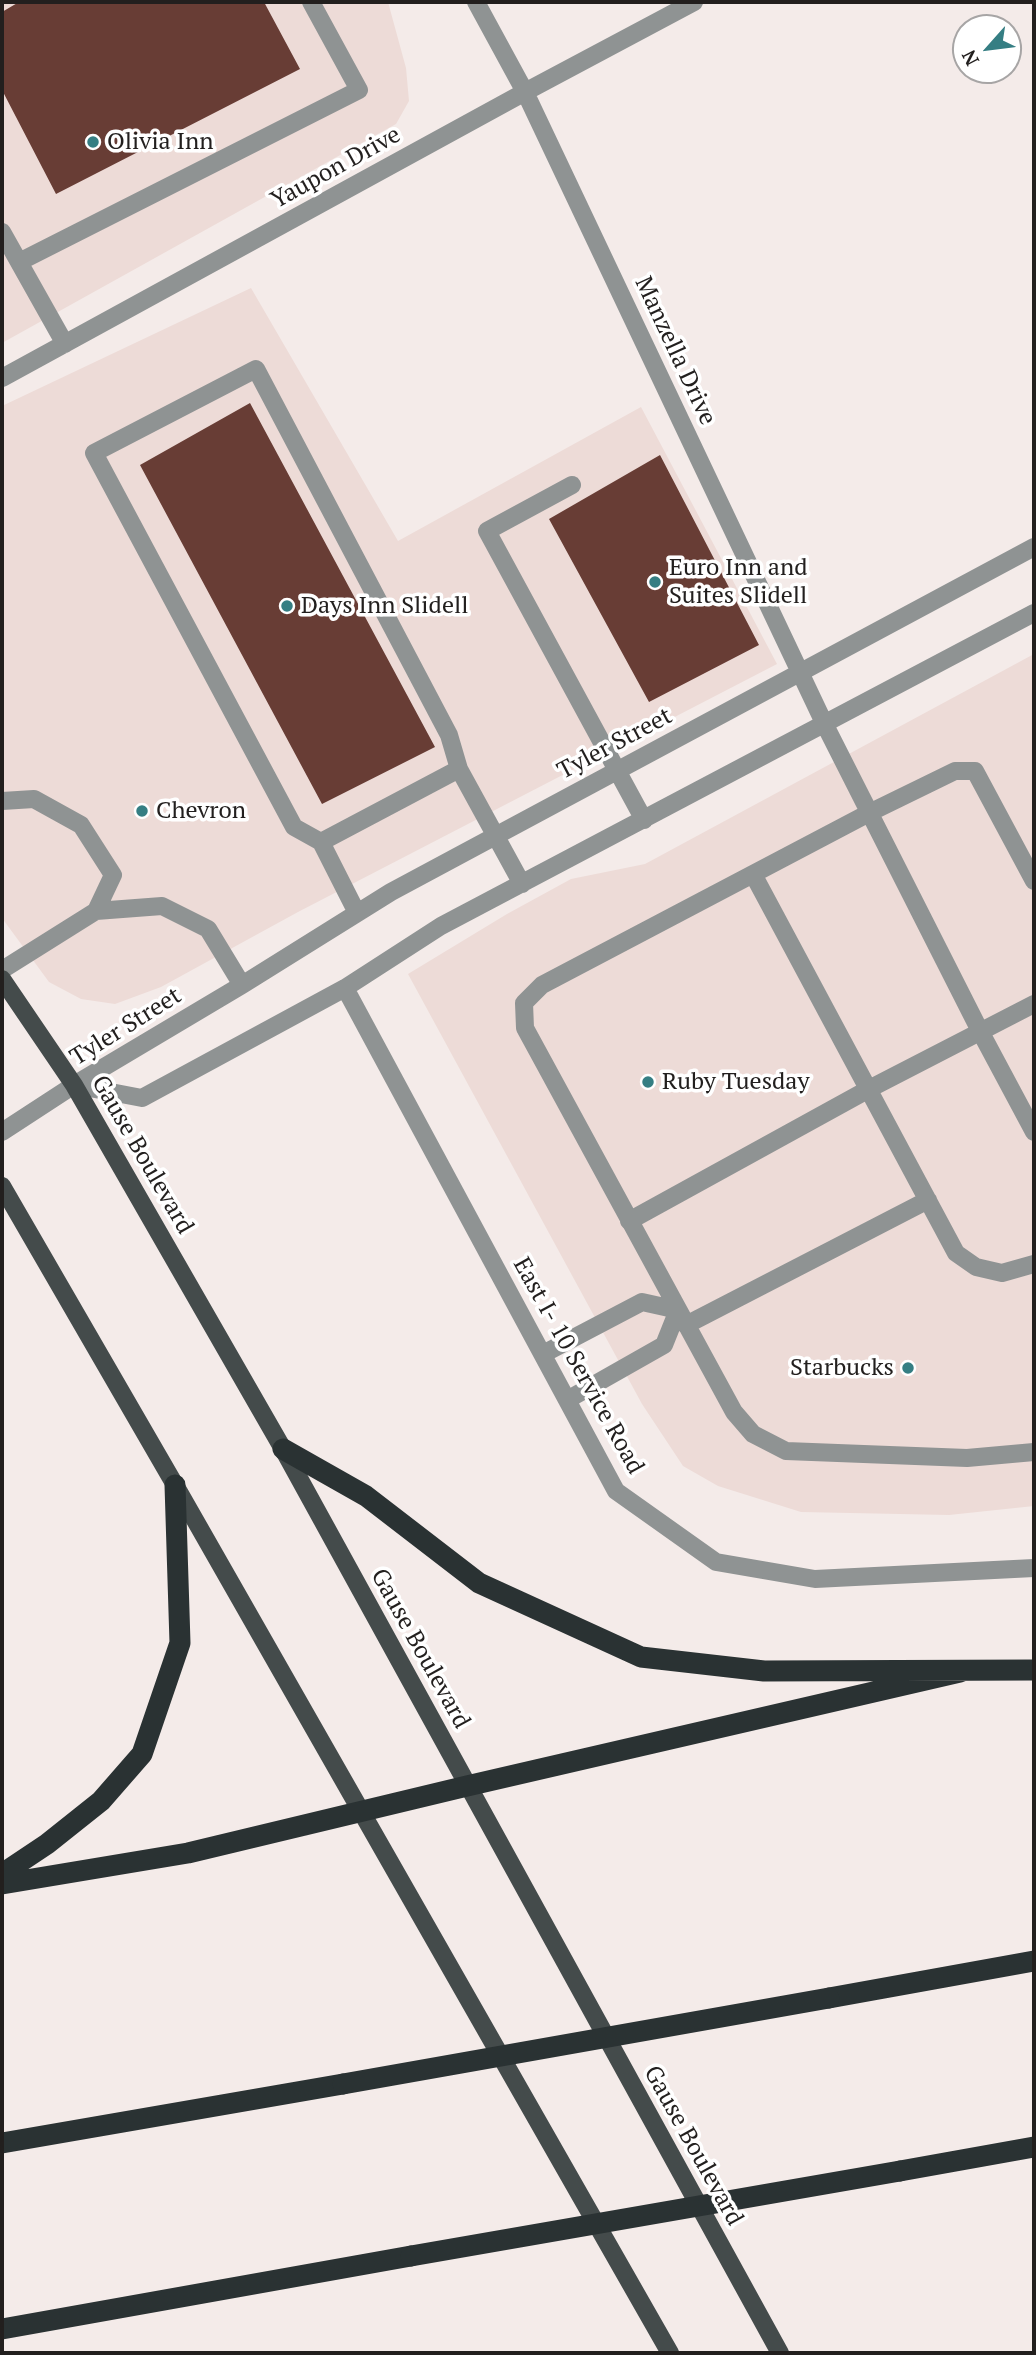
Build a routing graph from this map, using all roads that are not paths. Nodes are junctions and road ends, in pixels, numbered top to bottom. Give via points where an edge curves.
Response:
1 (311, 2) edge
2 (477, 2) edge
3 (694, 2) edge
4 (525, 92) junction
5 (2, 232) edge
6 (19, 262) junction
7 (65, 344) junction
8 (2, 378) edge
9 (572, 485) dead end
10 (1034, 547) edge
11 (1034, 613) edge
12 (801, 672) junction
13 (825, 725) junction
14 (459, 769) junction
15 (618, 770) junction
16 (2, 801) edge
17 (869, 813) junction
18 (644, 820) junction
19 (496, 836) junction
20 (321, 842) junction
21 (753, 874) junction
22 (1034, 881) edge
23 (522, 884) junction
24 (96, 911) junction
25 (357, 913) junction
26 (2, 971) edge
27 (2, 979) edge
28 (242, 985) junction
29 (345, 988) junction
30 (1034, 1004) edge
31 (980, 1031) junction
32 (74, 1085) junction
33 (869, 1089) junction
34 (2, 1132) edge
35 (1034, 1132) edge
36 (2, 1186) edge
37 (928, 1200) junction
38 (629, 1221) junction
39 (1034, 1264) edge
40 (682, 1317) junction
41 (543, 1354) junction
42 (567, 1400) junction
43 (284, 1449) junction
44 (1034, 1452) edge
45 (175, 1485) junction
46 (1034, 1568) edge
47 (1034, 1670) edge
48 (960, 1672) junction
49 (467, 1786) junction
50 (361, 1811) junction
51 (2, 1874) edge
52 (2, 1884) edge
53 (1034, 1961) edge
54 (2, 2143) edge
55 (1034, 2147) edge
56 (2, 2329) edge
57 (670, 2353) edge
58 (780, 2353) edge

1 - 6 street via 359,90
2 - 4 street, Manzella Drive
3 - 4 street, Yaupon Drive
4 - 7 street, Yaupon Drive
4 - 12 street, Manzella Drive
5 - 6 street
6 - 7 street
7 - 8 street, Yaupon Drive
9 - 15 street via 487,531
10 - 12 street, Tyler Street
11 - 13 street, Tyler Street
12 - 13 street, Manzella Drive
12 - 15 street, Tyler Street
13 - 17 street, Manzella Drive
13 - 18 street, Tyler Street
14 - 19 street
14 - 20 street
14 - 20 street via 449,735 256,369 94,453 294,827
15 - 18 street
15 - 19 street, Tyler Street
16 - 24 street via 34,799 81,825 113,875
17 - 21 street
17 - 22 street via 955,771 975,771
17 - 31 street, Manzella Drive
18 - 23 street, Tyler Street
19 - 23 street
19 - 25 street, Tyler Street
20 - 25 street
21 - 33 street
21 - 38 street via 542,985 524,1003 524,1028
23 - 29 street, Tyler Street via 441,926
24 - 26 street
24 - 28 street via 162,906 208,929
25 - 28 street, Tyler Street
27 - 32 main road, Gause Boulevard
28 - 32 street, Tyler Street
29 - 32 street, Tyler Street via 142,1097
29 - 41 street, East I- 10 Service Road
30 - 31 street
31 - 33 street
31 - 35 street, Manzella Drive
32 - 34 street
32 - 43 main road, Gause Boulevard
33 - 37 street
33 - 38 street
36 - 45 main road
37 - 39 street via 956,1253 976,1267 1002,1273
37 - 40 street
38 - 40 street
40 - 41 street via 642,1302
40 - 42 street via 664,1345
40 - 44 street via 734,1412 753,1434 786,1451 967,1458
41 - 42 street, East I- 10 Service Road
42 - 46 street, East I- 10 Service Road via 616,1491 716,1562 815,1579
43 - 48 highway via 366,1496 478,1583 641,1657 764,1671
43 - 49 main road, Gause Boulevard
45 - 50 main road
45 - 51 highway via 180,1643 142,1755 101,1801
47 - 48 highway
48 - 49 highway
49 - 50 highway
49 - 58 main road, Gause Boulevard
50 - 52 highway via 188,1853
50 - 57 main road
53 - 54 highway, bridge
55 - 56 highway, bridge

